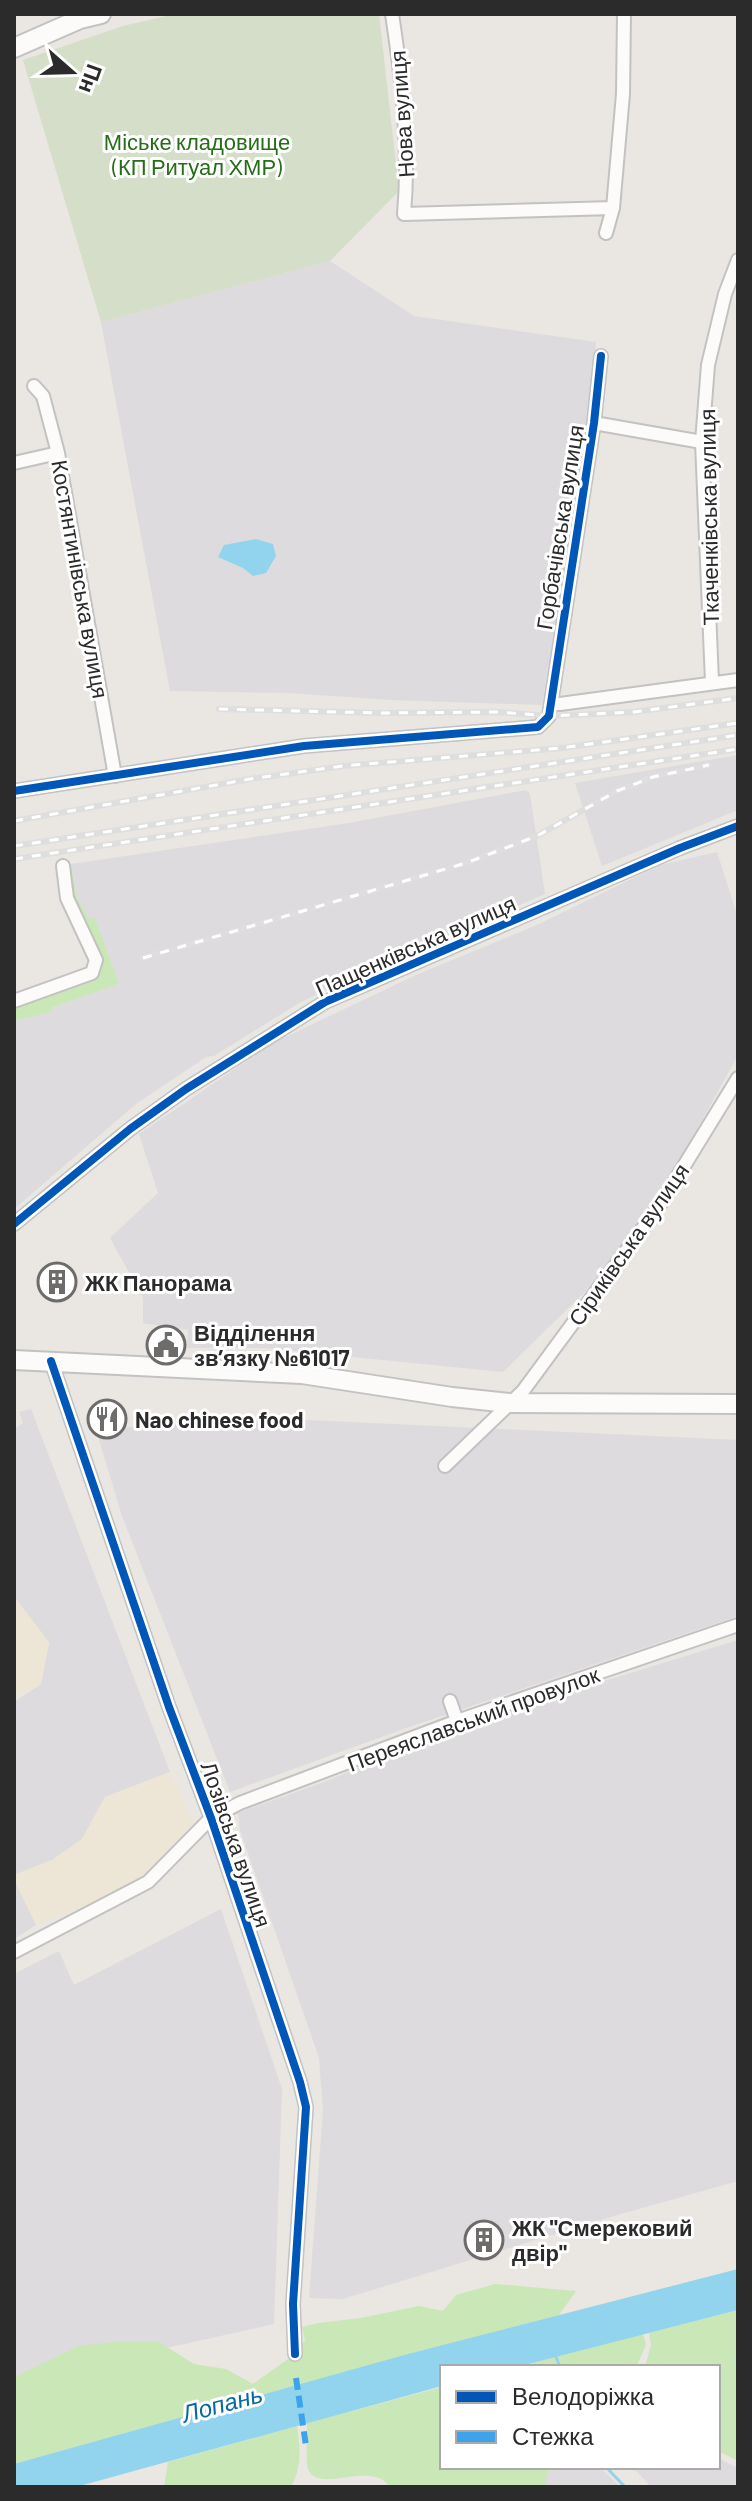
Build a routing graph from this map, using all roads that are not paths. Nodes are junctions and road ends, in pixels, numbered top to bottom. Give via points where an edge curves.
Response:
1 (101, 14) edge
2 (392, 14) edge
3 (624, 14) edge
4 (80, 16) edge
5 (14, 48) edge
6 (613, 208) junction
7 (606, 233) dead end
8 (738, 260) edge
9 (601, 356) dead end
10 (34, 386) dead end
11 (594, 423) junction
12 (702, 442) junction
13 (58, 453) junction
14 (14, 463) edge
15 (738, 680) edge
16 (712, 682) junction
17 (551, 704) junction
18 (115, 776) junction
19 (14, 791) edge
20 (738, 826) edge
21 (63, 866) dead end
22 (14, 1001) edge
23 (738, 1078) edge
24 (14, 1224) edge
25 (14, 1360) edge
26 (51, 1361) junction
27 (509, 1403) junction
28 (738, 1404) edge
29 (445, 1466) dead end
30 (738, 1625) edge
31 (450, 1701) dead end
32 (457, 1721) junction
33 (211, 1818) junction
34 (14, 1952) edge
35 (295, 2354) dead end

1 - 4 street
2 - 6 street, Нова вулиця via 402,82 404,214
3 - 6 street
4 - 5 street
6 - 7 street
8 - 12 street, Ткаченківська вулиця via 708,365
9 - 11 street, Горбачівська вулиця
10 - 13 street, Костянтинівська вулиця via 43,396
11 - 12 street
11 - 17 street, Горбачівська вулиця
12 - 16 street, Ткаченківська вулиця
13 - 14 street
13 - 18 street, Костянтинівська вулиця
15 - 16 street
16 - 17 street
17 - 18 street via 549,716 538,727 304,746
18 - 19 street
20 - 24 street, Пащенківська вулиця via 325,1002 186,1089
21 - 22 street via 67,898 96,960 92,973
23 - 27 street, Сіриківська вулиця via 660,1205
25 - 26 street
26 - 27 street via 302,1374
26 - 33 street, Лозівська вулиця
27 - 28 street
27 - 29 street, Сіриківська вулиця
30 - 32 street, Переяславський провулок
31 - 32 street
32 - 33 street, Переяславський провулок
33 - 34 street via 148,1882
33 - 35 street, Лозівська вулиця via 306,2107 293,2304

